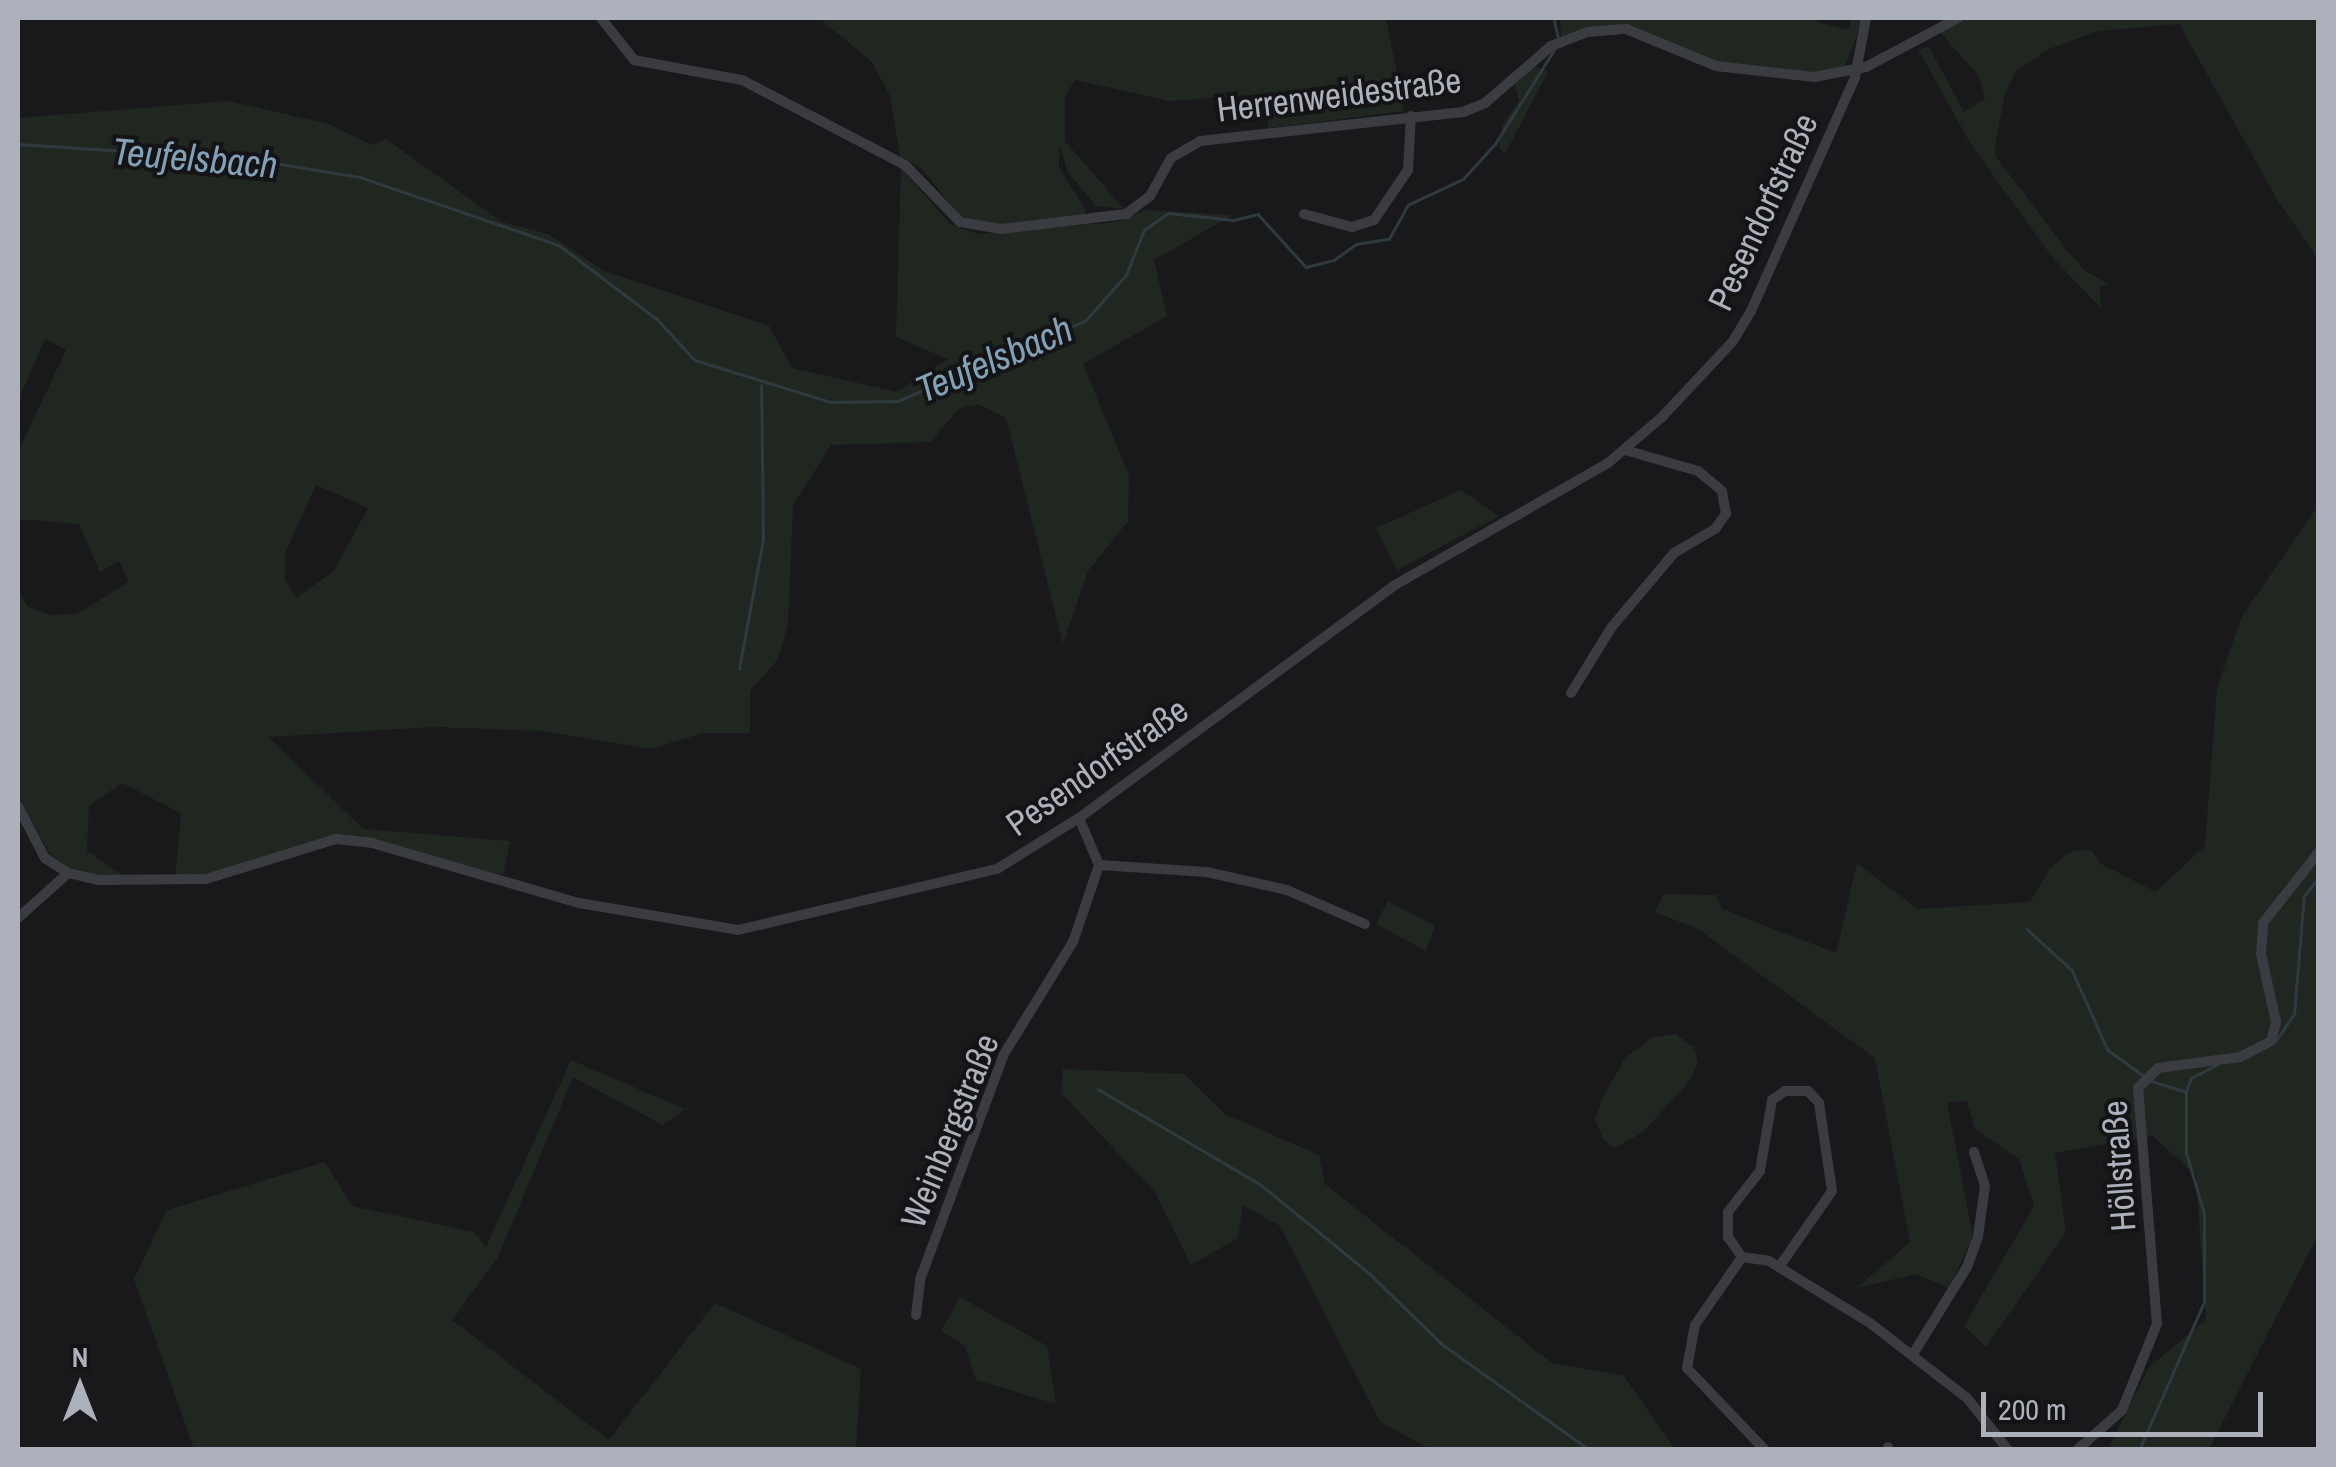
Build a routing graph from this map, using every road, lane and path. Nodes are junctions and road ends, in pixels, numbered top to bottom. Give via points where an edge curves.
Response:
1 (602, 18) edge
2 (1866, 18) edge
3 (1958, 18) edge
4 (1856, 71) junction
5 (1411, 116) junction
6 (1304, 214) dead end
7 (1626, 450) junction
8 (1571, 693) dead end
9 (18, 806) edge
10 (1078, 818) junction
11 (2318, 853) edge
12 (1100, 865) junction
13 (68, 874) junction
14 (18, 918) edge
15 (1365, 924) dead end
16 (1974, 1152) dead end
17 (1742, 1257) junction
18 (1780, 1267) junction
19 (916, 1315) dead end
20 (1913, 1354) junction
21 (1765, 1450) edge
22 (2008, 1450) edge
23 (2077, 1450) edge

1 - 5 street, Herrenweidestraße via 634,60 742,80 906,165 951,216 984,229 1126,214 1150,196 1171,158 1200,141
2 - 4 street, Pesendorfstraße
3 - 4 street
4 - 5 street, Herrenweidestraße via 1814,77 1740,72 1626,29 1601,29 1552,46 1475,108
4 - 7 street, Pesendorfstraße via 1741,328
5 - 6 street via 1408,170 1374,220 1352,226
7 - 8 street via 1698,470 1722,491 1726,514 1716,529 1674,553 1611,628
7 - 10 street, Pesendorfstraße via 1395,585
9 - 13 street via 45,858
10 - 12 street
10 - 13 street, Pesendorfstraße via 997,869 738,930 579,904 354,841 302,848 206,879 118,881
11 - 23 street, Höllstraße via 2271,908 2261,932 2276,1013 2271,1041 2240,1056 2158,1068 2138,1088 2157,1324 2122,1410
12 - 15 street via 1223,876 1288,890
12 - 19 street, Weinbergstraße via 1073,942 1004,1054 921,1277
13 - 14 street
16 - 20 street via 1985,1186 1978,1236
17 - 18 street
17 - 18 street via 1728,1237 1726,1216 1760,1171 1772,1100 1785,1091 1808,1090 1819,1103 1832,1192
17 - 21 street via 1695,1326 1686,1368
18 - 20 street
20 - 22 street via 1978,1409

